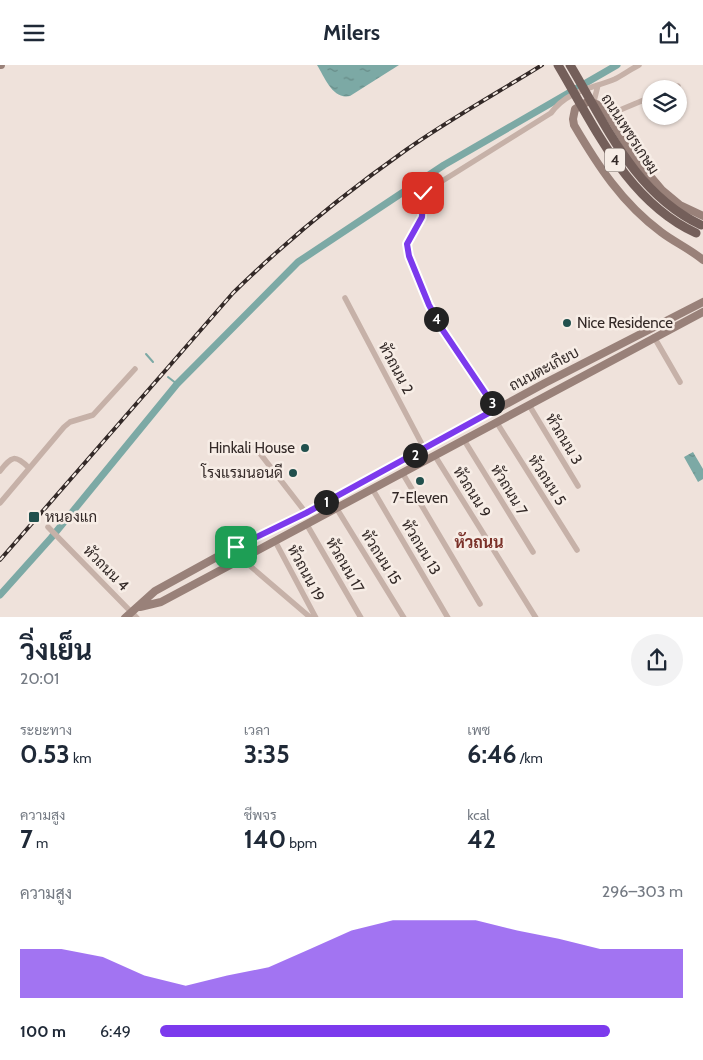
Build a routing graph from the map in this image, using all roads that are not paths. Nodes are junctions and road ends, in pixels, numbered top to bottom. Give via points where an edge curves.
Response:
1 (558, 65) edge
2 (570, 65) edge
3 (639, 65) edge
4 (598, 85) junction
5 (594, 101) junction
6 (642, 101) edge
7 (608, 115) junction
8 (700, 225) edge
9 (703, 260) edge
10 (345, 298) dead end
11 (703, 302) edge
12 (703, 313) edge
13 (654, 337) junction
14 (135, 369) dead end
15 (680, 382) dead end
16 (529, 405) junction
17 (496, 409) junction
18 (488, 414) junction
19 (496, 424) junction
20 (464, 440) junction
21 (255, 447) dead end
22 (424, 449) junction
23 (435, 456) junction
24 (29, 468) junction
25 (0, 471) edge
26 (403, 474) junction
27 (578, 485) dead end
28 (373, 490) junction
29 (0, 503) edge
30 (337, 509) junction
31 (306, 513) junction
32 (282, 524) junction
33 (307, 525) junction
34 (48, 527) dead end
35 (288, 535) junction
36 (274, 541) junction
37 (236, 547) junction
38 (577, 549) dead end
39 (533, 552) dead end
40 (242, 559) junction
41 (480, 604) dead end
42 (136, 613) edge
43 (125, 617) edge
44 (311, 617) edge
45 (316, 617) edge
46 (361, 617) edge
47 (404, 617) edge
48 (448, 617) edge
49 (536, 617) edge

1 - 8 main road, ถนนเพชรเกษม / 4, bridge via 633,184 668,217
2 - 8 main road, ถนนเพชรเกษม / 4, bridge via 640,177 655,195
3 - 4 street
4 - 5 street
4 - 17 street via 591,85 558,103 551,113 423,193 422,217 407,244 409,256 442,329
5 - 7 street
5 - 9 street via 579,105 573,119 600,168 640,215
6 - 7 street
7 - 8 street via 634,157 662,190
10 - 22 street, หัวถนน 2
11 - 17 street, ถนนตะเกียบ
12 - 13 street, ถนนตะเกียบ
13 - 15 street
13 - 16 street, ถนนตะเกียบ
14 - 24 street via 93,415 64,427
16 - 19 street, ถนนตะเกียบ
16 - 27 street, หัวถนน 3
17 - 18 street, ถนนตะเกียบ
18 - 19 street
18 - 22 street, ถนนตะเกียบ
19 - 20 street, ถนนตะเกียบ
19 - 38 street, หัวถนน 5
20 - 23 street, ถนนตะเกียบ
20 - 39 street, หัวถนน 7
21 - 31 street
22 - 31 street, ถนนตะเกียบ
23 - 26 street, ถนนตะเกียบ
23 - 49 street, หัวถนน 9
24 - 25 street via 14,458
24 - 29 street
26 - 28 street, ถนนตะเกียบ
26 - 41 street
28 - 30 street, ถนนตะเกียบ
28 - 48 street, หัวถนน 13
30 - 33 street, ถนนตะเกียบ
30 - 47 street, หัวถนน 15
31 - 32 street, ถนนตะเกียบ
32 - 35 street
32 - 37 street, ถนนตะเกียบ
33 - 35 street, ถนนตะเกียบ
33 - 46 street, หัวถนน 17
34 - 42 street, หัวถนน 4
35 - 36 street, ถนนตะเกียบ
36 - 40 street, ถนนตะเกียบ
36 - 45 street, หัวถนน 19
37 - 40 street
37 - 42 street, ถนนตะเกียบ via 155,591
40 - 42 street, ถนนตะเกียบ
40 - 44 street
42 - 43 street, ถนนตะเกียบ

